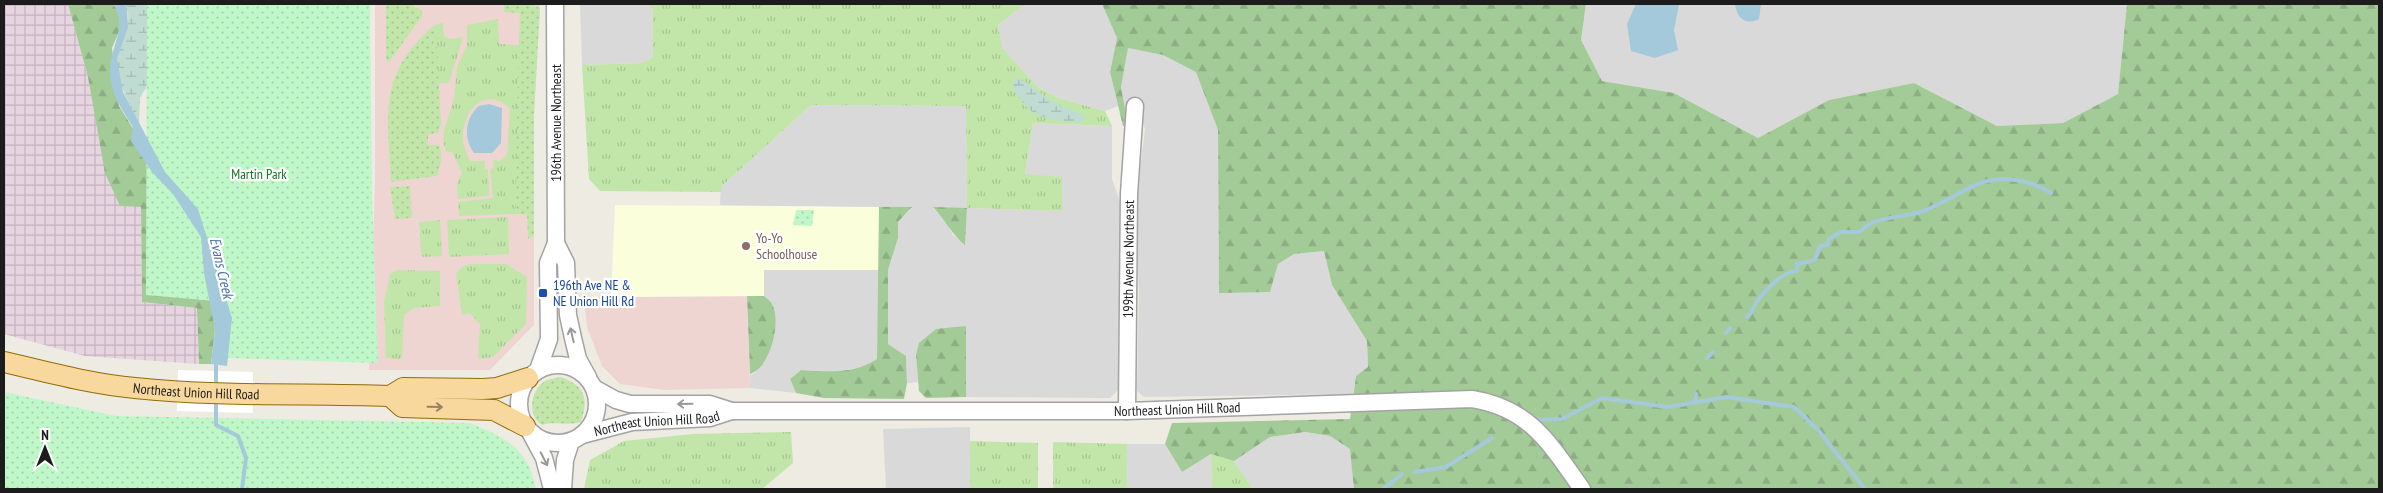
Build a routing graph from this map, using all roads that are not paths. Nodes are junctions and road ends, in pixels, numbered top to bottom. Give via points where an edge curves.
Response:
1 (555, 4) edge
2 (1135, 106) dead end
3 (556, 243) junction
4 (4, 362) edge
5 (533, 374) junction
6 (592, 384) junction
7 (390, 396) junction
8 (732, 411) junction
9 (1127, 411) junction
10 (528, 429) junction
11 (577, 438) junction
12 (552, 489) edge
13 (563, 489) edge
14 (1582, 489) edge

1 - 3 street, 196th Avenue Northeast
2 - 9 street, 199th Avenue Northeast via 1129,203
3 - 5 street, 196th Avenue Northeast via 548,263 549,339
6 -> 3 street, 196th Avenue Northeast via 578,359 572,338 566,263
4 - 7 main road, Northeast Union Hill Road via 132,388 180,392
5 - 6 street via 554,365 571,367
5 - 7 main road, Northeast Union Hill Road via 498,388 403,388
5 - 10 street via 521,389 518,402 520,415
8 -> 6 street, Northeast Union Hill Road via 710,404 630,404 616,400
6 - 11 street via 597,401 596,414 591,426
7 -> 10 main road, Northeast Union Hill Road via 402,407 494,410
8 - 9 street, Northeast Union Hill Road
8 - 11 street, Northeast Union Hill Road via 710,418 632,422
9 - 14 street, Northeast Union Hill Road via 1472,399 1494,402 1534,427
10 - 11 street via 549,442
10 -> 12 street via 544,458
11 - 13 street via 565,460

